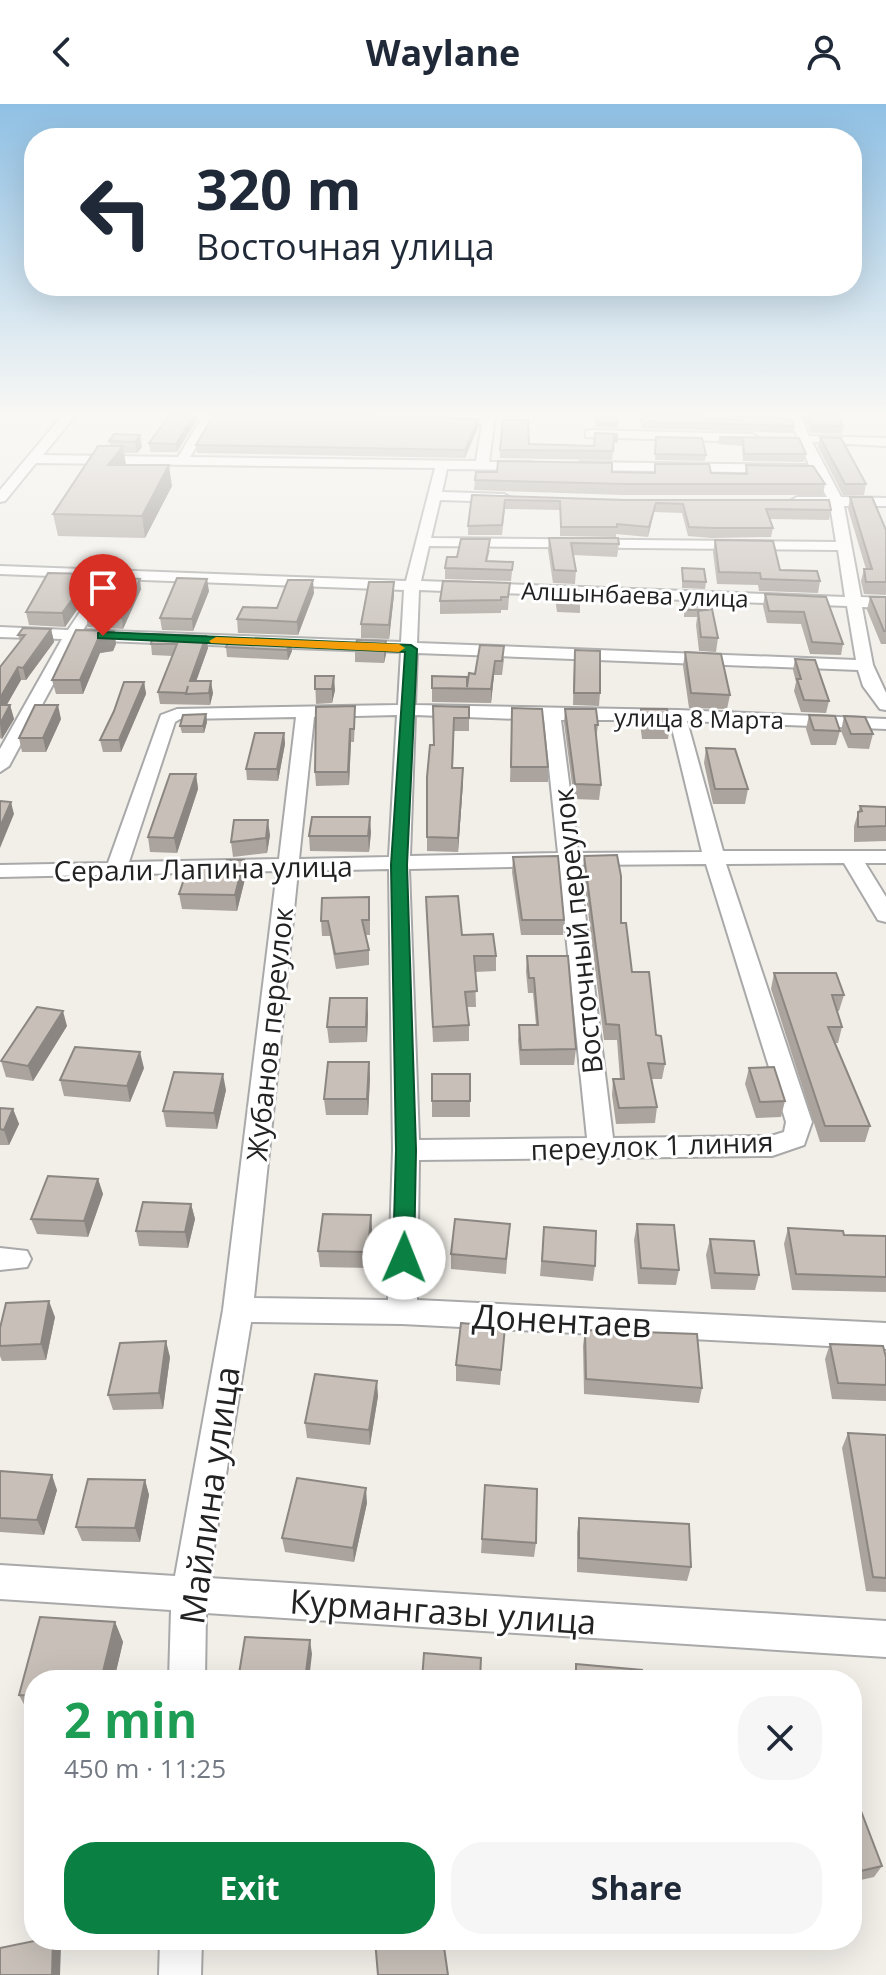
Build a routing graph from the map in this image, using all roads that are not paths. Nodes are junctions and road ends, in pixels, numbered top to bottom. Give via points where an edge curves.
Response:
1 (432, 503) edge
2 (836, 503) edge
3 (423, 542) junction
4 (843, 546) junction
5 (0, 570) edge
6 (113, 574) junction
7 (412, 586) junction
8 (853, 602) junction
9 (886, 603) edge
10 (0, 632) edge
11 (72, 635) junction
12 (411, 649) junction
13 (865, 665) junction
14 (879, 686) edge
15 (886, 705) edge
16 (408, 710) junction
17 (306, 711) junction
18 (552, 715) junction
19 (677, 715) junction
20 (886, 724) edge
21 (0, 766) edge
22 (714, 857) junction
23 (851, 857) junction
24 (886, 857) edge
25 (570, 859) junction
26 (399, 865) junction
27 (288, 866) junction
28 (116, 869) junction
29 (0, 871) edge
30 (886, 915) edge
31 (601, 1147) junction
32 (406, 1150) junction
33 (238, 1310) junction
34 (402, 1312) junction
35 (886, 1336) edge
36 (0, 1582) edge
37 (189, 1594) junction
38 (886, 1639) edge
39 (187, 1670) edge
40 (181, 1950) edge
41 (180, 1975) edge

1 - 3 street
2 - 4 street
3 - 4 street
3 - 7 street
4 - 8 street
5 - 6 street, Алшынбаева улица
6 - 7 street, Алшынбаева улица
6 - 11 street
7 - 8 street, Алшынбаева улица
7 - 12 street
8 - 9 street, Алшынбаева улица
8 - 13 street
10 - 11 street
11 - 12 street
11 - 21 street
12 - 13 street
12 - 16 street
13 - 14 street
14 - 15 street
16 - 17 street, улица 8 Марта
16 - 18 street, улица 8 Марта
16 - 26 street
17 - 27 street, Жубанов переулок
17 - 28 street, улица 8 Марта via 177,714 167,719
18 - 19 street, улица 8 Марта
18 - 25 street, Восточный переулок
19 - 20 street, улица 8 Марта
19 - 22 street
22 - 23 street, Серали Лапина улица
22 - 25 street, Серали Лапина улица
22 - 31 street, переулок 1 линия via 799,1122 795,1138 772,1146
23 - 24 street, Серали Лапина улица
23 - 30 street
25 - 26 street, Серали Лапина улица
25 - 31 street, Восточный переулок
26 - 27 street, Серали Лапина улица
26 - 32 street
27 - 28 street, Серали Лапина улица
27 - 33 street, Жубанов переулок
28 - 29 street, Серали Лапина улица
31 - 32 street, переулок 1 линия
32 - 34 street
33 - 34 street, Донентаев
33 - 37 street, Майлина улица
34 - 35 street, Донентаев
36 - 37 street, Курмангазы улица
37 - 38 street, Курмангазы улица
37 - 39 street, Майлина улица
40 - 41 street

